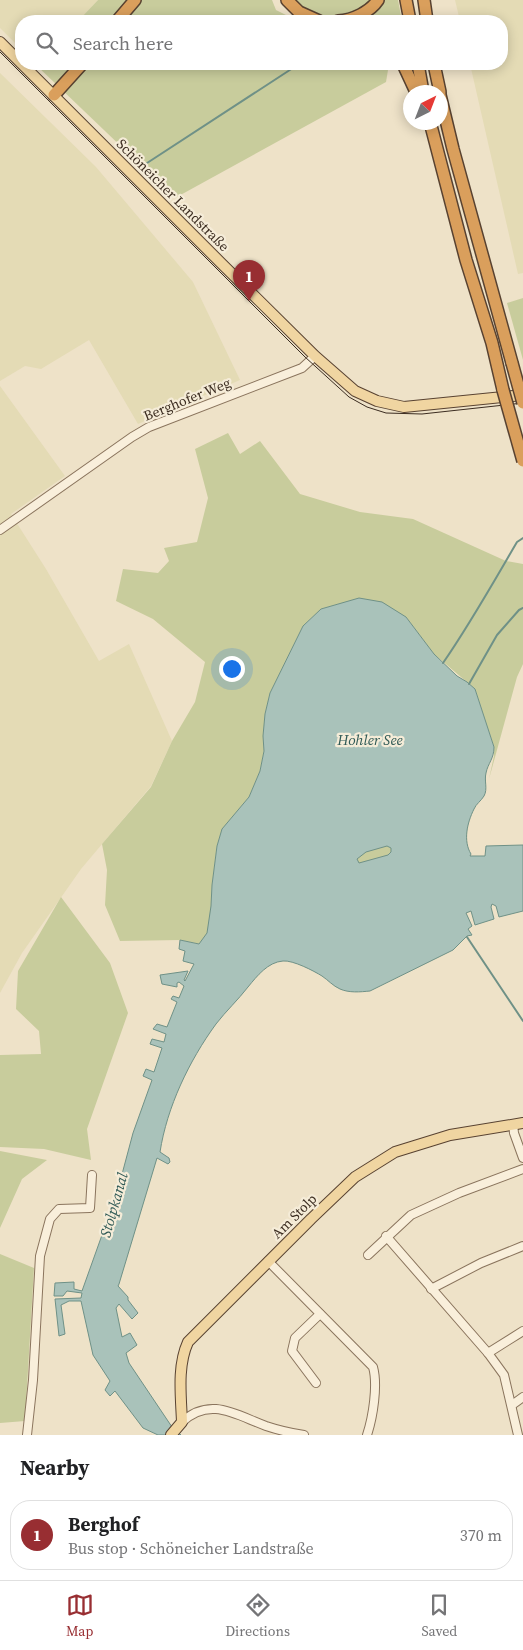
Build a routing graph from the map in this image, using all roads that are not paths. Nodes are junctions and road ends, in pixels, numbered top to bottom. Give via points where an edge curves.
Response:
1 (135, 0) edge
2 (287, 0) edge
3 (378, 0) edge
4 (406, 0) edge
5 (424, 0) edge
6 (122, 15) edge
7 (306, 15) edge
8 (357, 15) edge
9 (409, 15) edge
10 (426, 15) edge
11 (0, 42) edge
12 (15, 56) edge
13 (29, 70) edge
14 (77, 70) edge
15 (406, 70) edge
16 (419, 70) edge
17 (435, 70) edge
18 (413, 85) edge
19 (422, 85) edge
20 (438, 85) edge
21 (54, 95) junction
22 (448, 128) edge
23 (432, 130) edge
24 (315, 356) junction
25 (523, 395) edge
26 (523, 403) edge
27 (523, 461) edge
28 (0, 530) edge
29 (518, 1124) edge
30 (523, 1158) edge
31 (523, 1169) edge
32 (92, 1175) dead end
33 (386, 1236) junction
34 (523, 1246) edge
35 (368, 1255) dead end
36 (268, 1261) junction
37 (432, 1289) junction
38 (320, 1314) junction
39 (523, 1331) edge
40 (488, 1353) junction
41 (316, 1383) dead end
42 (523, 1397) edge
43 (512, 1405) junction
44 (180, 1424) junction
45 (27, 1435) edge
46 (171, 1435) edge
47 (304, 1435) edge
48 (368, 1435) edge
49 (518, 1435) edge

1 - 6 highway
2 - 7 highway
3 - 8 highway
4 - 9 highway
5 - 10 highway
11 - 12 main road, Schöneicher Landstraße
13 - 21 main road, Schöneicher Landstraße
14 - 21 highway
15 - 18 highway
16 - 19 highway
17 - 20 highway
21 - 24 main road, Schöneicher Landstraße
22 - 26 highway, bridge
23 - 27 highway, bridge
24 - 25 main road, Schöneicher Landstraße via 355,391 377,402 397,406
24 - 28 street, Berghofer Weg via 302,368 149,427
29 - 30 street via 514,1133
29 - 36 main road, Am Stolp via 450,1135 395,1152 347,1183
31 - 33 street via 411,1215
32 - 45 street via 90,1208 59,1209 50,1219 40,1256
33 - 35 street
33 - 37 street
34 - 37 street
36 - 38 street
36 - 44 main road, Am Stolp via 188,1342 181,1371
37 - 40 street
38 - 41 street via 295,1338 292,1351
38 - 48 street via 374,1367 373,1417
39 - 40 street
40 - 43 street via 504,1374
42 - 43 street
43 - 49 street
44 - 46 main road
44 - 47 street via 188,1416 212,1408

